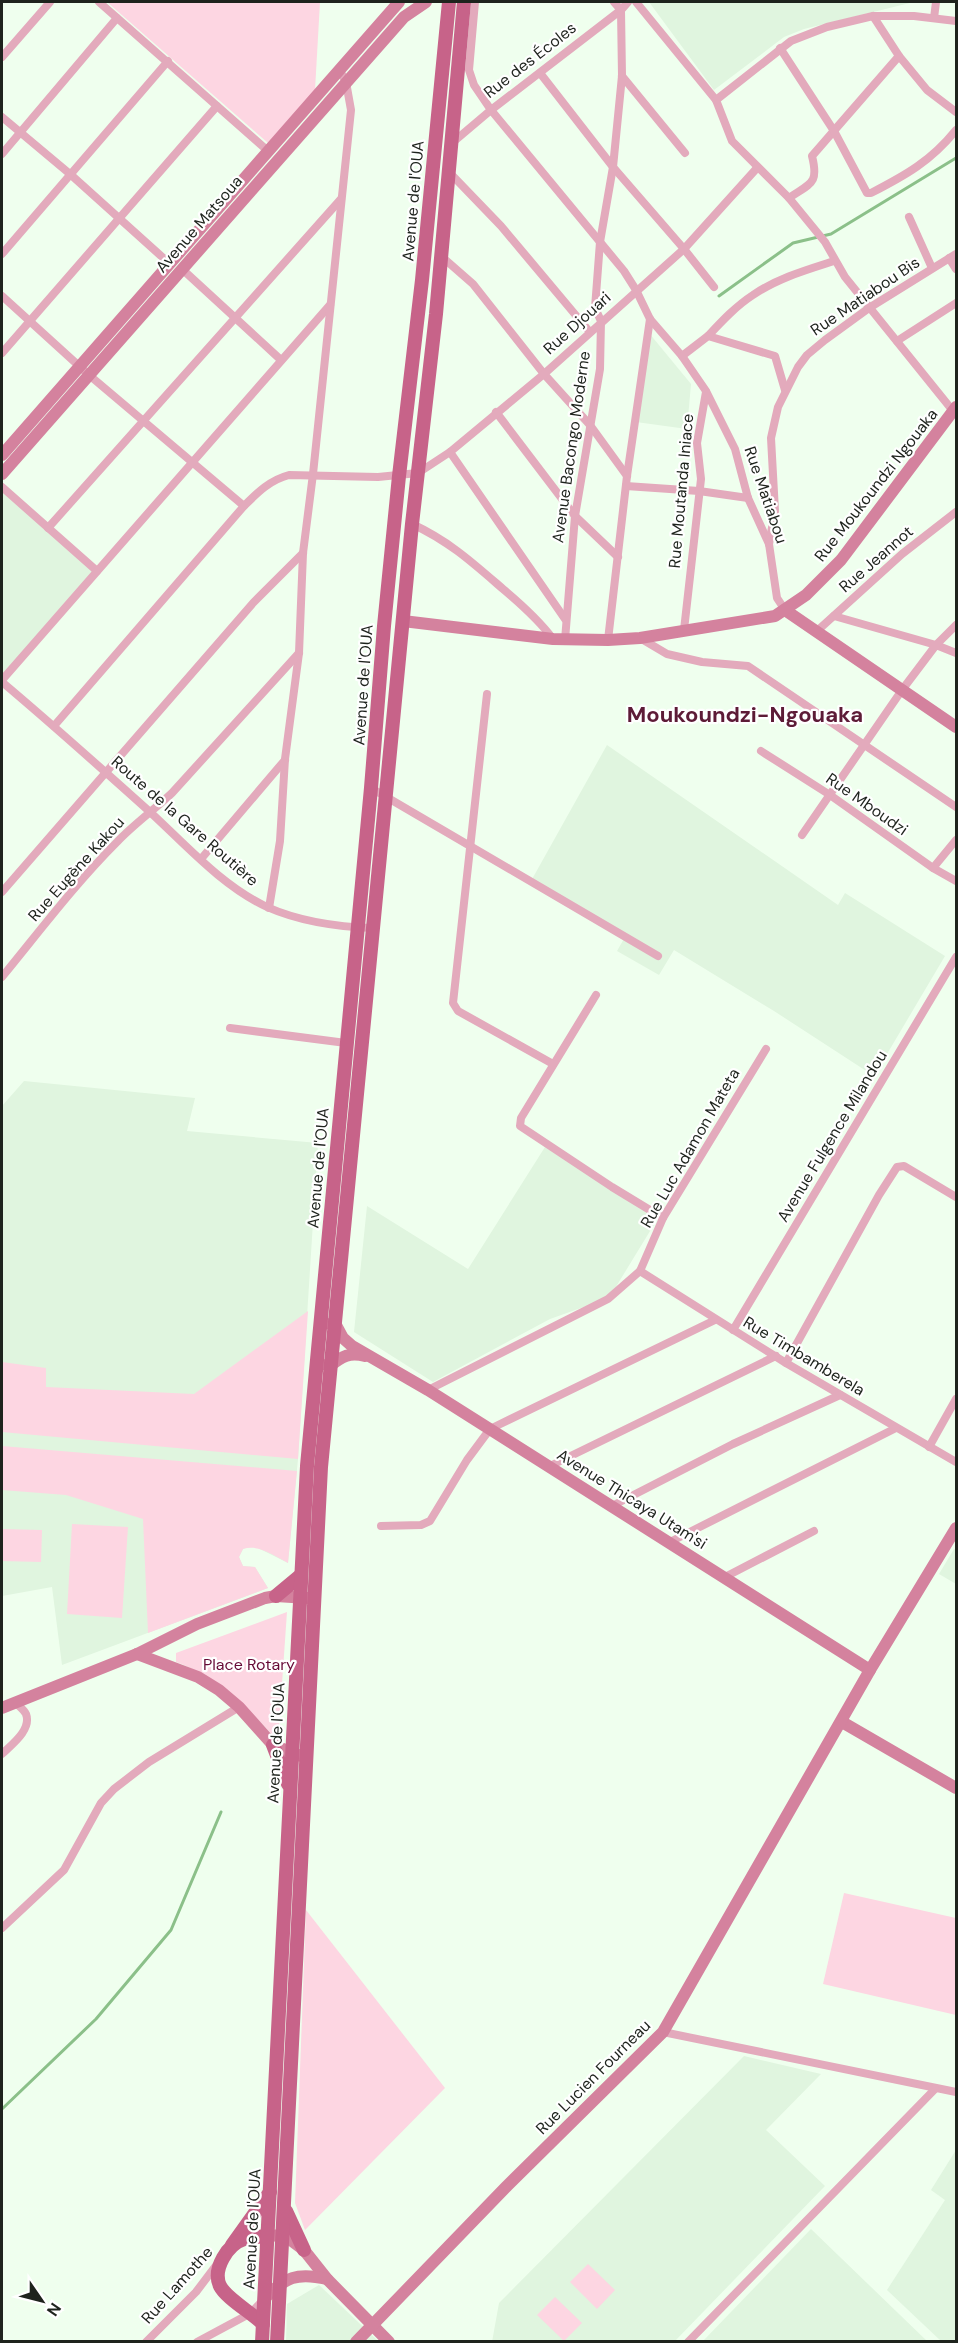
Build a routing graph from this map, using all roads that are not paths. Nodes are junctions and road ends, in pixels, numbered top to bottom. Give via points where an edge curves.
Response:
1 (50, 2) edge
2 (99, 2) edge
3 (399, 2) edge
4 (426, 2) edge
5 (449, 2) edge
6 (464, 2) edge
7 (475, 2) edge
8 (614, 2) edge
9 (628, 2) edge
10 (636, 2) edge
11 (936, 2) edge
12 (621, 9) junction
13 (873, 16) junction
14 (117, 18) junction
15 (934, 18) junction
16 (957, 21) edge
17 (780, 48) junction
18 (899, 56) junction
19 (2, 57) edge
20 (168, 61) junction
21 (339, 69) junction
22 (464, 69) junction
23 (540, 73) junction
24 (622, 76) junction
25 (346, 82) junction
26 (716, 100) junction
27 (217, 106) junction
28 (491, 110) junction
29 (957, 112) edge
30 (2, 117) edge
31 (957, 130) edge
32 (834, 131) junction
33 (20, 133) junction
34 (451, 143) junction
35 (268, 150) junction
36 (685, 153) dead end
37 (2, 154) edge
38 (613, 167) junction
39 (757, 168) junction
40 (448, 172) junction
41 (70, 174) junction
42 (789, 198) junction
43 (341, 199) junction
44 (909, 217) dead end
45 (119, 219) junction
46 (600, 242) junction
47 (684, 249) junction
48 (2, 254) edge
49 (441, 256) junction
50 (953, 256) edge
51 (834, 261) junction
52 (176, 267) junction
53 (932, 268) junction
54 (957, 269) edge
55 (714, 286) dead end
56 (636, 290) junction
57 (2, 296) edge
58 (957, 303) edge
59 (330, 304) junction
60 (869, 308) junction
61 (235, 316) junction
62 (650, 319) junction
63 (30, 321) junction
64 (602, 321) junction
65 (590, 331) junction
66 (708, 336) junction
67 (897, 341) junction
68 (2, 353) edge
69 (682, 356) junction
70 (281, 360) junction
71 (85, 370) junction
72 (544, 374) junction
73 (785, 390) junction
74 (706, 391) junction
75 (955, 409) edge
76 (496, 412) junction
77 (144, 419) junction
78 (590, 425) junction
79 (24, 439) junction
80 (450, 452) junction
81 (2, 455) edge
82 (192, 460) junction
83 (418, 473) junction
84 (2, 474) edge
85 (314, 474) junction
86 (399, 476) junction
87 (627, 476) junction
88 (626, 486) junction
89 (2, 487) edge
90 (699, 491) junction
91 (748, 498) junction
92 (244, 506) junction
93 (957, 512) edge
94 (574, 516) junction
95 (412, 524) junction
96 (48, 528) junction
97 (769, 544) junction
98 (303, 553) junction
99 (618, 557) junction
100 (97, 571) junction
101 (785, 610) junction
102 (834, 616) junction
103 (565, 619) junction
104 (403, 621) junction
105 (957, 625) edge
106 (684, 630) junction
107 (817, 631) junction
108 (640, 638) junction
109 (559, 640) junction
110 (608, 640) junction
111 (936, 645) junction
112 (299, 653) junction
113 (957, 653) edge
114 (2, 681) edge
115 (902, 690) junction
116 (487, 694) dead end
117 (54, 726) junction
118 (957, 727) edge
119 (864, 745) junction
120 (761, 751) dead end
121 (285, 759) junction
122 (106, 772) junction
123 (371, 788) junction
124 (830, 795) junction
125 (387, 797) junction
126 (957, 807) edge
127 (152, 813) junction
128 (802, 835) dead end
129 (957, 840) edge
130 (471, 847) junction
131 (201, 859) junction
132 (933, 868) junction
133 (957, 881) edge
134 (2, 891) edge
135 (269, 908) junction
136 (358, 928) junction
137 (375, 928) junction
138 (658, 956) dead end
139 (957, 957) edge
140 (2, 977) edge
141 (596, 995) dead end
142 (230, 1028) dead end
143 (346, 1043) junction
144 (766, 1049) dead end
145 (553, 1064) junction
146 (957, 1197) edge
147 (663, 1218) junction
148 (640, 1270) junction
149 (715, 1320) junction
150 (320, 1322) junction
151 (336, 1325) junction
152 (733, 1330) junction
153 (776, 1356) junction
154 (375, 1359) junction
155 (786, 1363) junction
156 (323, 1365) junction
157 (428, 1390) junction
158 (840, 1395) junction
159 (957, 1399) edge
160 (896, 1428) junction
161 (490, 1429) junction
162 (929, 1447) junction
163 (957, 1462) edge
164 (548, 1467) junction
165 (612, 1506) junction
166 (381, 1526) dead end
167 (814, 1530) dead end
168 (954, 1537) edge
169 (670, 1542) junction
170 (300, 1576) junction
171 (725, 1577) junction
172 (276, 1596) junction
173 (299, 1597) junction
174 (314, 1598) junction
175 (137, 1654) junction
176 (870, 1670) junction
177 (16, 1703) junction
178 (239, 1707) junction
179 (2, 1708) edge
180 (842, 1722) junction
181 (273, 1744) junction
182 (2, 1754) edge
183 (299, 1755) junction
184 (957, 1788) edge
185 (291, 1792) junction
186 (2, 1928) edge
187 (663, 2032) junction
188 (935, 2089) junction
189 (957, 2092) edge
190 (271, 2191) junction
191 (285, 2210) junction
192 (284, 2235) junction
193 (267, 2236) junction
194 (229, 2248) junction
195 (304, 2250) junction
196 (327, 2279) junction
197 (280, 2281) junction
198 (264, 2299) junction
199 (251, 2313) junction
200 (263, 2324) junction
201 (372, 2325) junction
202 (146, 2342) edge
203 (197, 2342) edge
204 (262, 2342) edge
205 (277, 2342) edge
206 (356, 2342) edge
207 (389, 2342) edge
208 (688, 2342) edge

1 - 19 street
2 - 14 street
3 - 21 street, Avenue Matsoua
4 - 25 street, Avenue Matsoua via 404,16
5 - 86 main road, Avenue de l'OUA
6 - 22 main road, Avenue de l'OUA
7 - 22 street
8 - 12 street
9 - 12 street, Rue des Écoles
10 - 26 street
11 - 15 street
12 - 23 street, Rue des Écoles
12 - 24 street, Avenue Bacongo Moderne
13 - 15 street
13 - 17 street via 827,27
13 - 18 street
14 - 20 street
14 - 33 street
15 - 16 street
17 - 26 street
17 - 32 street
18 - 29 street via 927,90
18 - 32 street
20 - 27 street
20 - 41 street
21 - 25 street
21 - 35 street, Avenue Matsoua
22 - 28 street, Rue Matiabou
22 - 34 main road, Avenue de l'OUA
23 - 28 street, Rue des Écoles
23 - 38 street
24 - 36 street
24 - 38 street, Avenue Bacongo Moderne
25 - 43 street via 351,110
25 - 52 street, Avenue Matsoua
26 - 39 street via 732,141
27 - 35 street
27 - 45 street
28 - 34 street, Rue des Écoles
28 - 46 street, Rue Matiabou
30 - 33 street
31 - 32 street via 916,169 870,194
32 - 42 street via 812,156 814,182
33 - 37 street
33 - 41 street
34 - 40 main road, Avenue de l'OUA
35 - 52 street, Avenue Matsoua
38 - 46 street, Avenue Bacongo Moderne
38 - 47 street
39 - 42 street
39 - 47 street, Rue Djouari
40 - 49 main road, Avenue de l'OUA
40 - 65 street via 501,226
41 - 45 street
41 - 48 street
42 - 51 street via 825,242
43 - 59 street
43 - 61 street
44 - 53 street
45 - 52 street
45 - 63 street
46 - 56 street, Rue Matiabou
46 - 64 street, Avenue Bacongo Moderne via 595,308
47 - 55 street
47 - 56 street, Rue Djouari
49 - 72 street via 473,284
49 - 83 main road, Avenue de l'OUA
50 - 53 street, Rue Matiabou Bis
50 - 54 street
51 - 60 street
51 - 66 street via 783,278 753,295
52 - 61 street
52 - 71 street, Avenue Matsoua
53 - 60 street, Rue Matiabou Bis
56 - 62 street, Rue Matiabou
56 - 64 street, Rue Djouari
57 - 63 street
58 - 67 street
59 - 70 street
59 - 85 street
60 - 67 street
60 - 73 street, Rue Matiabou Bis via 807,355
61 - 70 street
61 - 77 street
62 - 69 street, Rue Matiabou
62 - 87 street
63 - 68 street
63 - 71 street
64 - 65 street, Rue Djouari
64 - 78 street, Avenue Bacongo Moderne via 600,369
65 - 72 street, Rue Djouari
66 - 69 street
66 - 73 street via 775,356
67 - 75 street
69 - 74 street, Rue Matiabou
70 - 82 street
71 - 77 street
71 - 79 street, Avenue Matsoua
72 - 76 street, Rue Djouari
72 - 78 street
73 - 97 street, Rue Matiabou Bis via 771,438 775,511
74 - 90 street, Rue Moutanda Iniace via 697,443
74 - 91 street, Rue Matiabou via 735,449
75 - 101 street, Rue Moukoundzi Ngouaka via 841,560
76 - 80 street, Rue Djouari
76 - 94 street
77 - 82 street
77 - 96 street
78 - 87 street
78 - 94 street, Avenue Bacongo Moderne
79 - 81 street, Avenue Matsoua
79 - 84 street, Avenue Matsoua
80 - 83 street, Rue Djouari
80 - 103 street
82 - 92 street
82 - 100 street
83 - 86 street, Rue Djouari
83 - 95 main road, Avenue de l'OUA
85 - 86 street, Rue Djouari
85 - 92 street, Rue Djouari via 276,478
85 - 98 street
86 - 123 main road, Avenue de l'OUA
87 - 88 street
88 - 90 street
88 - 99 street
89 - 96 street
90 - 91 street
90 - 106 street, Rue Moutanda Iniace
91 - 97 street, Rue Matiabou
92 - 117 street, Rue Djouari
93 - 102 street, Rue Jeannot via 902,554
94 - 99 street
94 - 103 street, Avenue Bacongo Moderne
95 - 104 main road, Avenue de l'OUA
95 - 109 street via 463,554
96 - 100 street
97 - 101 street, Rue Matiabou via 776,592
98 - 112 street
98 - 122 street via 253,603
99 - 110 street
100 - 114 street
101 - 106 street, Rue Moukoundzi Ngouaka via 762,619
101 - 107 street
102 - 107 street, Rue Jeannot
102 - 111 street
103 - 109 street, Avenue Bacongo Moderne
104 - 109 street, Rue Moukoundzi Ngouaka
104 - 125 main road, Avenue de l'OUA
105 - 111 street
106 - 108 street, Rue Moukoundzi Ngouaka
107 - 115 street
108 - 110 street, Rue Moukoundzi Ngouaka
108 - 119 street via 667,654 748,666
109 - 110 street, Rue Moukoundzi Ngouaka
111 - 113 street
111 - 115 street
112 - 121 street
112 - 127 street, Rue Eugène Kakou
114 - 117 street, Route de la Gare Routière
115 - 118 street
115 - 119 street
116 - 130 street
117 - 122 street, Route de la Gare Routière
119 - 124 street
119 - 126 street
120 - 124 street, Rue Mboudzi
121 - 131 street
121 - 135 street via 280,841
122 - 127 street, Route de la Gare Routière
122 - 134 street
123 - 125 street
123 - 136 main road, Avenue de l'OUA
124 - 128 street
124 - 132 street, Rue Mboudzi
125 - 130 street
125 - 137 main road, Avenue de l'OUA
127 - 131 street, Route de la Gare Routière
127 - 140 street, Rue Eugène Kakou via 116,843
129 - 132 street
130 - 138 street
130 - 145 street via 454,1006
131 - 135 street, Route de la Gare Routière
132 - 133 street, Rue Mboudzi
135 - 136 street, Route de la Gare Routière via 311,922
136 - 137 street, Route de la Gare Routière
136 - 143 main road, Avenue de l'OUA
137 - 151 main road, Avenue de l'OUA
139 - 152 street, Avenue Fulgence Milandou
141 - 145 street
142 - 143 street
143 - 150 main road, Avenue de l'OUA
144 - 147 street, Rue Luc Adamon Mateta
145 - 147 street via 520,1126
146 - 155 street via 904,1166 897,1167
147 - 148 street, Rue Luc Adamon Mateta
148 - 149 street, Rue Timbamberela
148 - 157 street, Rue Luc Adamon Mateta via 608,1299
149 - 152 street, Rue Timbamberela
149 - 161 street
150 - 151 street
150 - 156 main road, Avenue de l'OUA
151 - 154 street, Avenue Thicaya Utam'si via 343,1338
151 - 156 main road, Avenue de l'OUA
152 - 153 street, Rue Timbamberela
153 - 155 street, Rue Timbamberela
153 - 164 street
154 - 156 street, Avenue Thicaya Utam'si via 354,1353
154 - 157 street, Avenue Thicaya Utam'si
155 - 158 street, Rue Timbamberela
156 - 170 main road, Avenue de l'OUA
156 - 174 main road, Avenue de l'OUA
157 - 161 street, Avenue Thicaya Utam'si
158 - 160 street, Rue Timbamberela
158 - 165 street
159 - 162 street
160 - 162 street, Rue Timbamberela
160 - 169 street
161 - 164 street, Avenue Thicaya Utam'si
161 - 166 street via 430,1521 421,1525
162 - 163 street, Rue Timbamberela
164 - 165 street, Avenue Thicaya Utam'si
165 - 169 street, Avenue Thicaya Utam'si
167 - 171 street
168 - 176 street, Rue Lucien Fourneau
169 - 171 street, Avenue Thicaya Utam'si
170 - 172 main road
170 - 173 main road, Avenue de l'OUA
171 - 176 street, Avenue Thicaya Utam'si
172 - 173 street
172 - 175 street via 198,1624
173 - 174 street
173 - 183 main road, Avenue de l'OUA
174 - 183 main road, Avenue de l'OUA
175 - 177 street
175 - 178 street via 198,1677
176 - 180 street, Rue Lucien Fourneau
177 - 179 street
177 - 182 street via 26,1714 27,1722 20,1737
178 - 181 street
178 - 186 street via 149,1762 114,1789 100,1803 64,1870
180 - 184 street
180 - 187 street, Rue Lucien Fourneau
181 - 183 street
181 - 185 main road
183 - 185 main road, Avenue de l'OUA
183 - 191 main road, Avenue de l'OUA
185 - 190 main road, Avenue de l'OUA
187 - 188 street
187 - 201 street, Rue Lucien Fourneau
188 - 189 street
188 - 208 street
190 - 193 main road, Avenue de l'OUA
190 - 194 main road
191 - 192 main road, Avenue de l'OUA
191 - 195 main road
192 - 193 street
192 - 195 street
192 - 197 main road, Avenue de l'OUA
193 - 194 main road via 243,2239
193 - 198 main road, Avenue de l'OUA
194 - 199 main road via 219,2268 220,2286
194 - 202 street, Rue Lamothe via 195,2292
195 - 196 street
196 - 197 street via 312,2276
196 - 201 street
197 - 198 street
197 - 205 main road, Avenue de l'OUA
198 - 199 street
198 - 200 main road, Avenue de l'OUA
199 - 200 main road
199 - 203 street
200 - 204 main road, Avenue de l'OUA
201 - 206 street, Rue Lucien Fourneau
201 - 207 street

